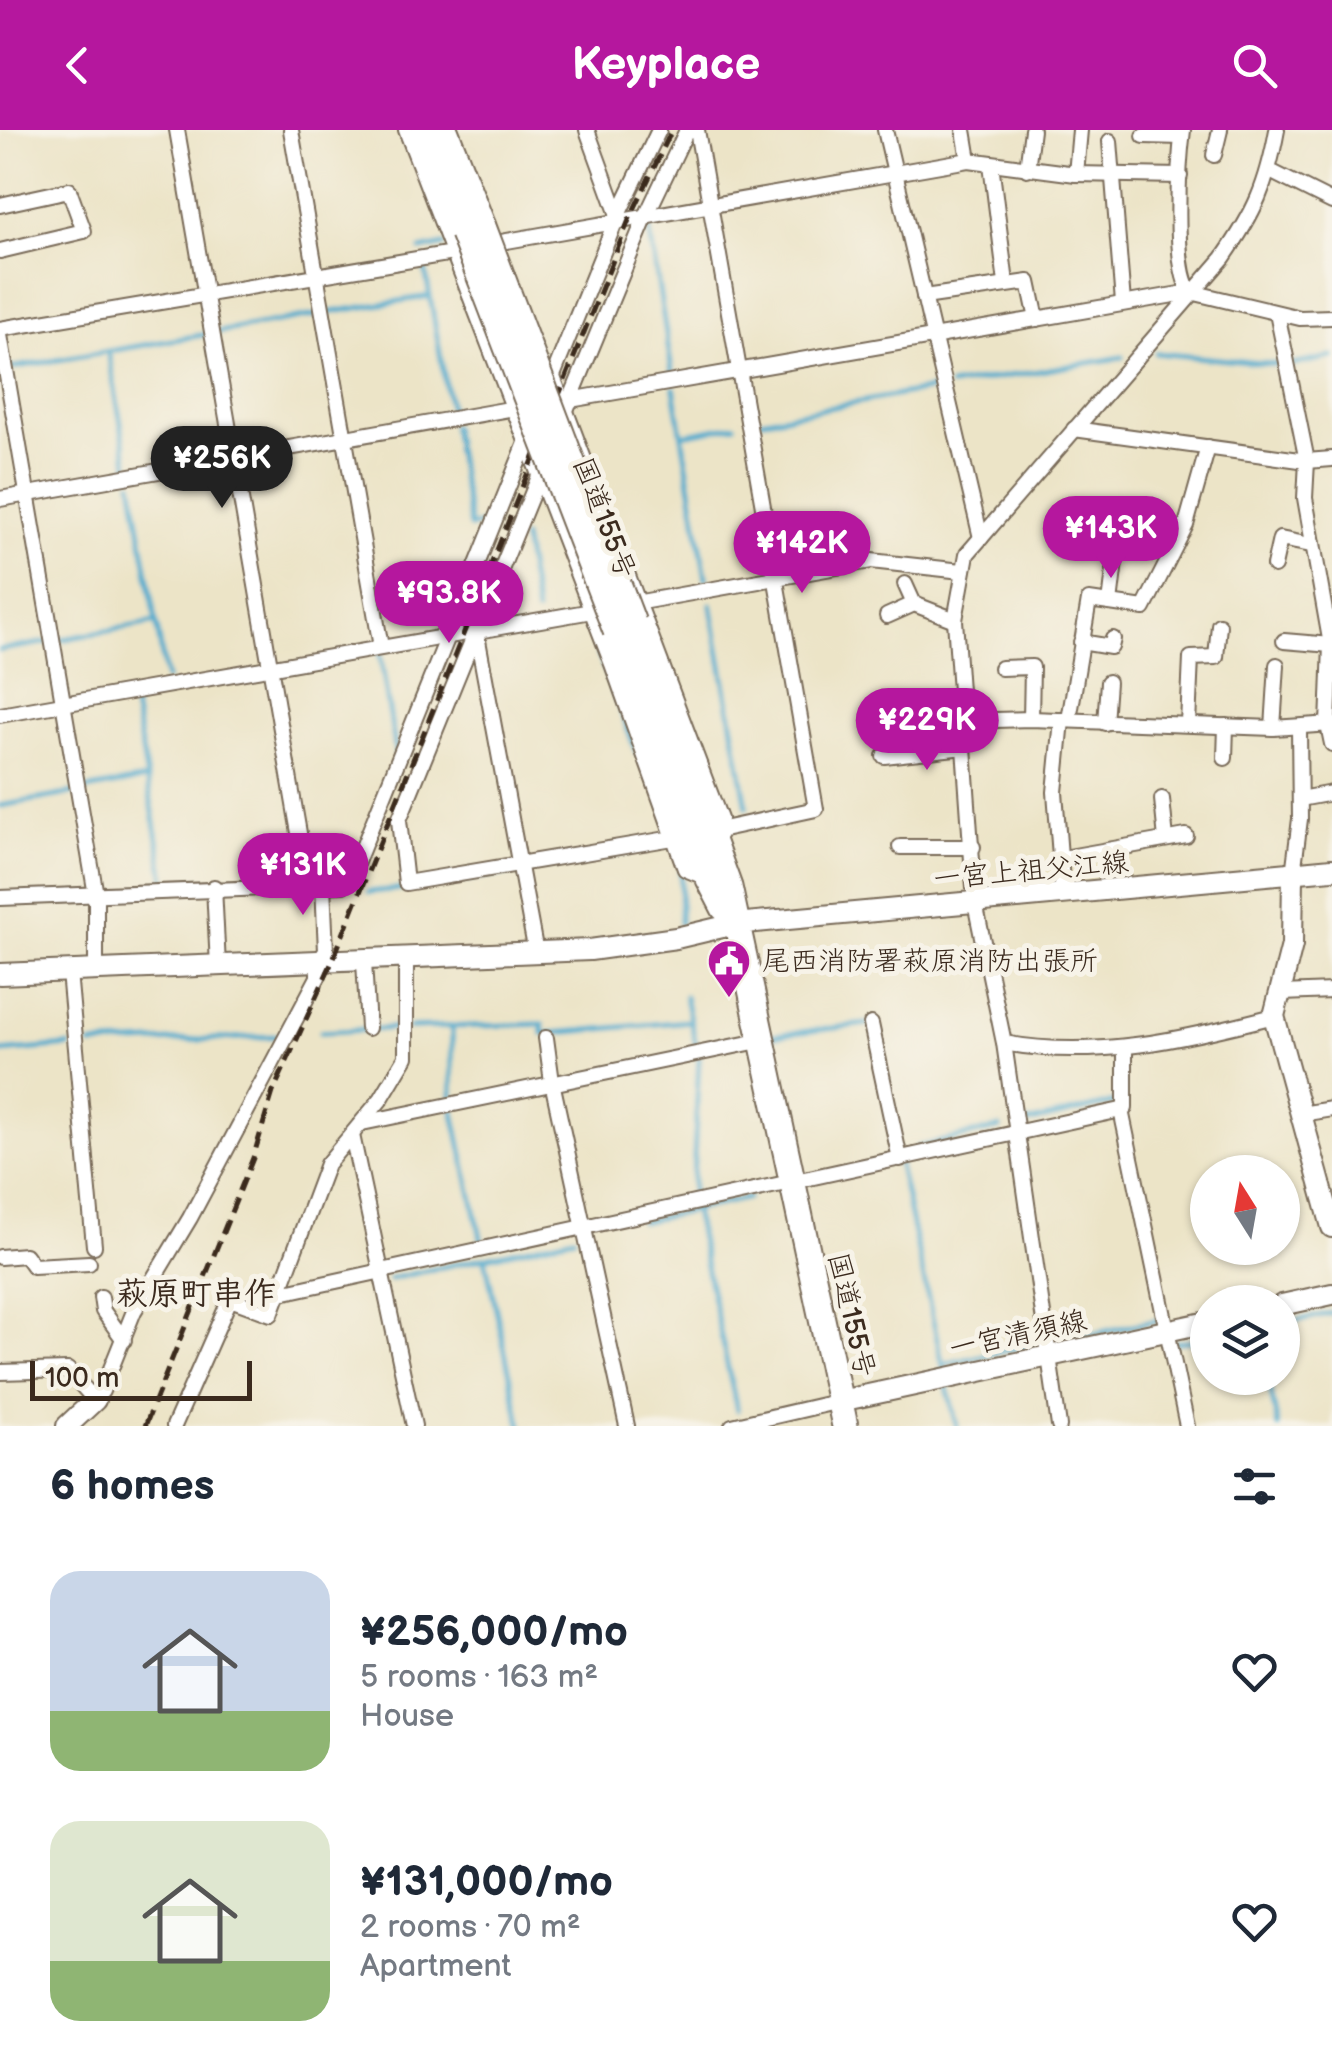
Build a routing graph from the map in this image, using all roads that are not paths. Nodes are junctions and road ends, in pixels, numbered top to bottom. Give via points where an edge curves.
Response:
1 (177, 130) edge
2 (291, 130) edge
3 (406, 130) edge
4 (425, 130) edge
5 (444, 130) edge
6 (457, 130) edge
7 (587, 130) edge
8 (659, 130) edge
9 (687, 130) edge
10 (698, 130) edge
11 (885, 130) edge
12 (964, 130) edge
13 (1032, 130) edge
14 (1080, 130) edge
15 (1220, 130) edge
16 (1276, 130) edge
17 (1182, 134) edge
18 (1144, 136) dead end
19 (1110, 141) dead end
20 (1214, 155) dead end
21 (968, 160) junction
22 (992, 164) junction
23 (1027, 169) junction
24 (1270, 171) junction
25 (895, 173) junction
26 (1076, 174) junction
27 (1111, 174) junction
28 (1180, 176) junction
29 (1332, 202) edge
30 (0, 204) edge
31 (710, 205) junction
32 (646, 216) junction
33 (617, 219) junction
34 (475, 238) junction
35 (0, 251) edge
36 (316, 275) junction
37 (1006, 283) junction
38 (1191, 292) junction
39 (207, 293) junction
40 (924, 297) junction
41 (1124, 302) junction
42 (1278, 313) junction
43 (1332, 317) edge
44 (1037, 319) junction
45 (0, 332) edge
46 (934, 338) junction
47 (739, 371) junction
48 (553, 377) junction
49 (542, 404) junction
50 (568, 404) junction
51 (514, 408) junction
52 (1074, 428) junction
53 (344, 438) junction
54 (527, 441) junction
55 (1208, 447) junction
56 (236, 458) junction
57 (1332, 459) edge
58 (1307, 461) junction
59 (540, 476) junction
60 (28, 494) junction
61 (0, 499) edge
62 (980, 538) junction
63 (1311, 545) junction
64 (1114, 562) dead end
65 (1274, 566) dead end
66 (962, 571) junction
67 (776, 579) junction
68 (905, 584) dead end
69 (1110, 603) junction
70 (914, 604) junction
71 (592, 611) junction
72 (887, 616) dead end
73 (630, 619) junction
74 (955, 620) junction
75 (1220, 625) dead end
76 (476, 630) junction
77 (449, 636) junction
78 (1112, 638) dead end
79 (1284, 640) dead end
80 (1081, 642) junction
81 (1332, 645) edge
82 (381, 647) junction
83 (1277, 665) dead end
84 (270, 668) junction
85 (1001, 668) dead end
86 (1108, 682) dead end
87 (960, 699) junction
88 (65, 704) junction
89 (878, 714) dead end
90 (0, 715) edge
91 (1031, 719) junction
92 (1065, 720) junction
93 (962, 721) junction
94 (1105, 723) junction
95 (1188, 724) junction
96 (1330, 725) edge
97 (1226, 726) junction
98 (1273, 728) junction
99 (1299, 728) junction
100 (1332, 744) edge
101 (964, 747) junction
102 (884, 756) dead end
103 (1226, 758) dead end
104 (1332, 793) edge
105 (1162, 798) dead end
106 (1300, 799) junction
107 (1186, 836) dead end
108 (674, 838) junction
109 (1166, 839) junction
110 (716, 840) junction
111 (900, 847) dead end
112 (973, 847) junction
113 (1063, 858) junction
114 (516, 864) junction
115 (1332, 870) edge
116 (1293, 874) junction
117 (709, 879) junction
118 (316, 885) junction
119 (214, 887) junction
120 (96, 895) junction
121 (1062, 895) junction
122 (0, 898) edge
123 (975, 903) junction
124 (736, 924) junction
125 (536, 953) junction
126 (406, 961) junction
127 (318, 962) junction
128 (364, 962) junction
129 (218, 966) junction
130 (96, 970) junction
131 (70, 972) junction
132 (0, 974) edge
133 (1332, 991) edge
134 (1282, 993) junction
135 (1274, 1016) junction
136 (871, 1024) dead end
137 (368, 1028) dead end
138 (546, 1038) dead end
139 (759, 1040) junction
140 (1004, 1043) junction
141 (1125, 1048) junction
142 (552, 1082) junction
143 (1332, 1109) edge
144 (1121, 1110) junction
145 (1302, 1114) junction
146 (357, 1129) junction
147 (1015, 1133) junction
148 (900, 1159) junction
149 (791, 1182) junction
150 (1332, 1228) edge
151 (583, 1229) junction
152 (94, 1246) dead end
153 (0, 1256) edge
154 (89, 1264) dead end
155 (381, 1273) junction
156 (281, 1294) junction
157 (1332, 1294) edge
158 (101, 1297) dead end
159 (1300, 1301) edge
160 (1190, 1326) edge
161 (1168, 1330) junction
162 (124, 1340) junction
163 (1049, 1356) junction
164 (0, 1372) edge
165 (95, 1400) junction
166 (843, 1414) edge
167 (68, 1426) edge
168 (174, 1426) edge
169 (414, 1426) edge
170 (627, 1426) edge
171 (732, 1426) edge
172 (1059, 1426) edge
173 (1186, 1426) edge

1 - 39 street
2 - 36 street
3 - 34 street
4 - 34 highway, 国道155号
5 - 34 highway, 国道155号
6 - 34 street
7 - 33 street
8 - 33 street
9 - 32 street
10 - 31 street
11 - 25 street
12 - 21 street
13 - 23 street
14 - 26 street
15 - 20 street
16 - 24 street
17 - 18 street
17 - 28 street
19 - 27 street
21 - 22 street
21 - 25 street
22 - 23 street
22 - 37 street
23 - 26 street
24 - 29 street
24 - 38 street via 1256,210
25 - 31 street
25 - 40 street
26 - 27 street
27 - 28 street
27 - 41 street
28 - 38 street via 1181,262
30 - 35 street via 70,190 84,231
31 - 32 street
31 - 47 street
32 - 33 street
32 - 50 street
33 - 34 street
33 - 48 street
34 - 36 street
34 - 48 street
34 - 51 street via 497,366
34 - 73 highway, 国道155号, bridge
36 - 39 street
36 - 53 street
37 - 40 street
37 - 44 street via 1029,282
38 - 41 street
38 - 42 street
38 - 52 street
39 - 45 street
39 - 56 street
40 - 46 street
41 - 44 street
42 - 43 street
42 - 58 street
44 - 46 street
45 - 60 street
46 - 47 street
46 - 62 street
47 - 50 street
47 - 67 street
48 - 49 street
48 - 50 street
49 - 51 street
49 - 54 street
50 - 59 street
50 - 73 street
51 - 53 street
51 - 54 street
52 - 55 street
52 - 62 street
53 - 56 street
53 - 82 street
54 - 59 street
54 - 77 street
55 - 58 street
55 - 69 street via 1186,525 1158,588 1144,608
56 - 60 street
56 - 84 street
57 - 58 street
58 - 63 street
59 - 71 street
59 - 76 street
60 - 61 street
60 - 88 street
62 - 66 street
63 - 65 street via 1280,539
63 - 81 street
64 - 69 street
66 - 67 street via 871,561
66 - 74 street
67 - 73 street
67 - 110 street via 816,809 723,828
68 - 70 street
69 - 80 street via 1089,600
70 - 72 street
70 - 74 street
71 - 76 street
71 - 108 street
73 - 110 highway, 国道155号
73 - 117 highway, 国道155号
74 - 87 street
75 - 95 street via 1216,657 1191,658
76 - 77 street
76 - 114 street
76 - 114 street via 399,820 406,883
77 - 82 street
77 - 118 street via 352,872 342,885
78 - 80 street via 1111,648
79 - 81 street
80 - 92 street
81 - 96 street
82 - 84 street
83 - 98 street
84 - 88 street
84 - 118 street
85 - 91 street via 1032,667
86 - 94 street
87 - 89 street
87 - 93 street
88 - 90 street
88 - 120 street
91 - 92 street
91 - 93 street
92 - 94 street
92 - 113 street via 1055,792
93 - 101 street
94 - 95 street
95 - 97 street
96 - 99 street
96 - 100 street
97 - 98 street
97 - 103 street
98 - 99 street
99 - 106 street
101 - 102 street
101 - 112 street
104 - 106 street
105 - 109 street
106 - 116 street
107 - 109 street
108 - 114 street
108 - 117 street via 686,870
109 - 113 street
110 - 124 highway, 国道155号
111 - 112 street
112 - 123 street
113 - 121 street
114 - 125 street
115 - 116 street, 一宮上祖父江線
116 - 121 street, 一宮上祖父江線
116 - 134 street via 1292,944
117 - 124 highway, 国道155号
118 - 119 street
118 - 127 street via 326,951
119 - 120 street
119 - 129 street
120 - 122 street
120 - 130 street
121 - 123 street, 一宮上祖父江線
123 - 124 street, 一宮上祖父江線
123 - 140 street
124 - 125 street, 一宮上祖父江線 via 621,946
124 - 139 highway, 国道155号
125 - 126 street, 一宮上祖父江線
126 - 128 street, 一宮上祖父江線
126 - 146 street via 406,1056
127 - 128 street, 一宮上祖父江線
127 - 129 street, 一宮上祖父江線
127 - 162 street via 318,976
128 - 137 street
129 - 130 street, 一宮上祖父江線
130 - 131 street, 一宮上祖父江線
131 - 132 street, 一宮上祖父江線
131 - 152 street
133 - 134 street
134 - 135 street
135 - 141 street
135 - 145 street
136 - 148 street
138 - 142 street
139 - 142 street
139 - 149 highway, 国道155号
140 - 141 street via 1071,1052
140 - 147 street
141 - 144 street
142 - 146 street
142 - 151 street
143 - 145 street
144 - 147 street
144 - 161 street
145 - 150 street
146 - 155 street
146 - 156 street via 327,1164
147 - 148 street
147 - 163 street
148 - 149 street
149 - 151 street
149 - 166 highway, 国道155号
151 - 155 street
151 - 170 street
153 - 154 street via 26,1255 32,1266
155 - 156 street
155 - 169 street
156 - 168 street via 271,1314 230,1299
157 - 159 street
158 - 162 street
160 - 161 street, 一宮清須線
161 - 163 street, 一宮清須線
161 - 173 street
162 - 165 street
163 - 166 street, 一宮清須線
163 - 172 street
164 - 165 street via 68,1370
165 - 167 street
166 - 171 street

